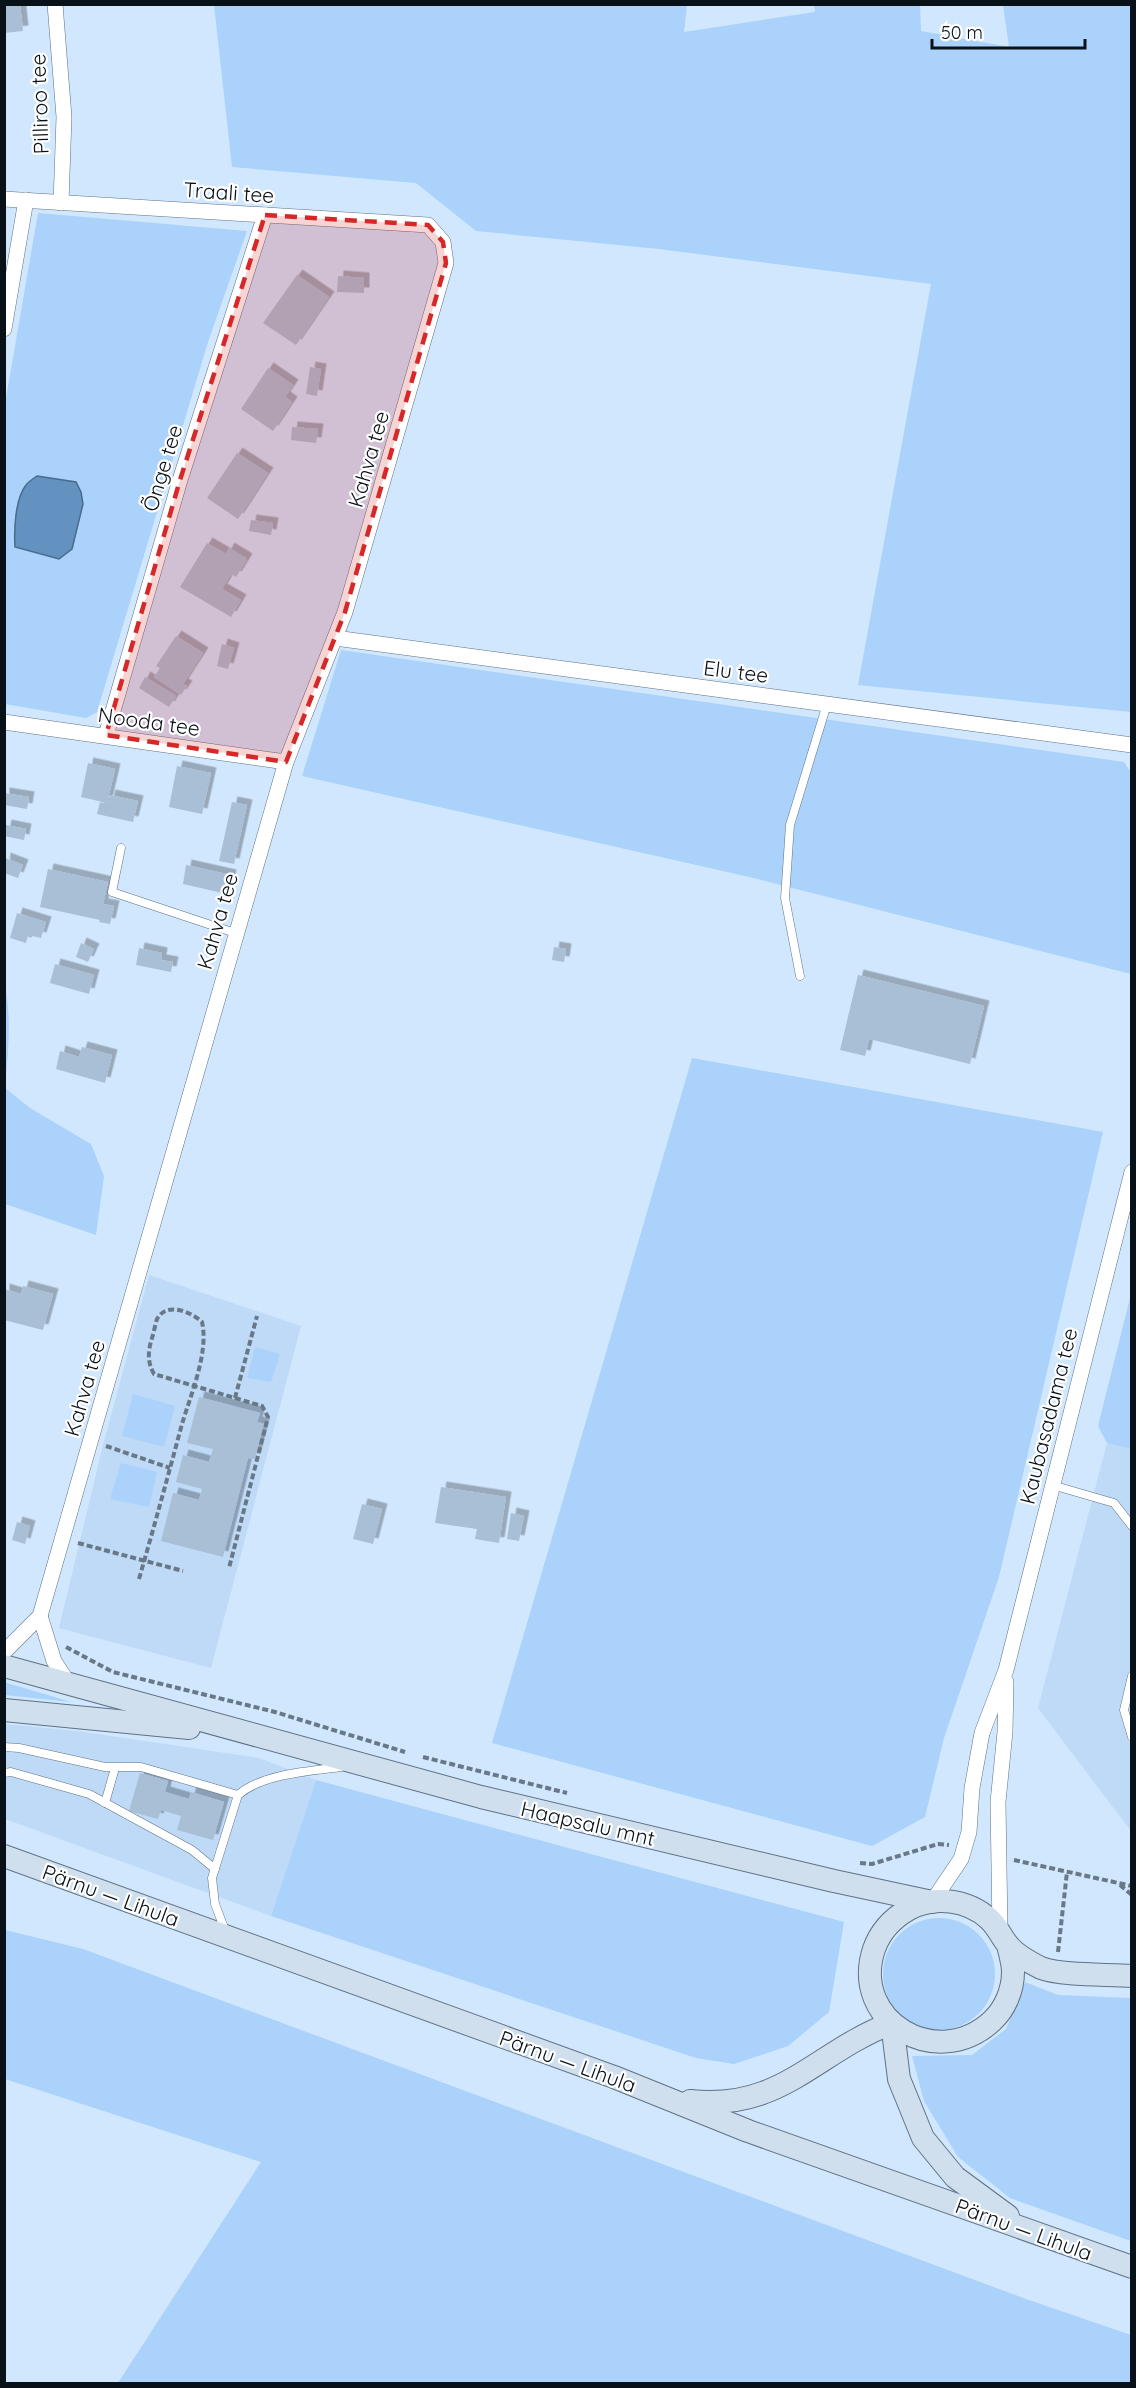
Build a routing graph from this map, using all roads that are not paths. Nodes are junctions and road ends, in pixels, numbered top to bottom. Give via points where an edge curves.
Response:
1 (55, 4) edge
2 (4, 199) edge
3 (26, 200) junction
4 (61, 203) junction
5 (265, 215) junction
6 (443, 242) joint
7 (4, 329) edge
8 (335, 638) junction
9 (827, 704) junction
10 (4, 722) edge
11 (106, 735) junction
12 (1131, 745) edge
13 (286, 762) junction
14 (121, 848) dead end
15 (235, 933) junction
16 (800, 976) dead end
17 (1131, 1172) edge
18 (1052, 1485) junction
19 (1131, 1526) edge
20 (40, 1616) junction
21 (4, 1652) edge
22 (4, 1666) edge
23 (1006, 1670) junction
24 (1131, 1676) edge
25 (69, 1684) junction
26 (4, 1710) edge
27 (247, 1733) junction
28 (1131, 1737) edge
29 (4, 1747) edge
30 (363, 1765) junction
31 (115, 1768) junction
32 (4, 1773) edge
33 (238, 1795) junction
34 (105, 1803) junction
35 (4, 1856) edge
36 (215, 1869) junction
37 (932, 1902) junction
38 (228, 1938) junction
39 (1004, 1938) junction
40 (1131, 1976) edge
41 (892, 2023) junction
42 (662, 2096) junction
43 (1028, 2230) junction
44 (1131, 2267) edge

1 - 4 street, Pilliroo tee via 64,117
2 - 3 street, Traali tee
3 - 4 street, Traali tee
3 - 7 street
4 - 5 street, Traali tee
5 - 6 street, Traali tee via 428,225
5 - 11 street, Õnge tee via 180,480
6 - 8 street, Kahva tee via 446,263
8 - 9 street, Elu tee
8 - 13 street, Kahva tee
9 - 12 street, Elu tee
9 - 16 lane via 790,825 785,898
10 - 11 street, Nooda tee
11 - 13 street, Nooda tee
13 - 15 street, Kahva tee
14 - 15 lane via 112,892
15 - 20 street, Kahva tee
17 - 18 street, Kaubasadama tee
18 - 19 lane via 1114,1503
18 - 23 street, Kaubasadama tee
20 - 21 street, Kahva tee
20 - 25 street via 54,1661
22 - 25 main road
23 - 37 street, Kaubasadama tee via 982,1733 969,1832 961,1859
23 - 39 street, Kaubasadama tee via 998,1802
24 - 28 lane via 1124,1710
25 - 27 main road
26 - 27 main road
27 - 30 main road, Haapsalu mnt
29 - 31 lane
30 - 33 lane via 303,1771 268,1780
30 - 37 main road, Haapsalu mnt via 481,1797
31 - 33 lane via 141,1767
31 - 34 lane
32 - 34 lane via 89,1794
33 - 36 lane
34 - 36 lane via 192,1850
35 - 38 main road, Pärnu — Lihula
36 - 38 lane via 215,1904
37 - 39 main road via 960,1903 978,1911
37 - 41 main road via 900,1914 888,1925 874,1951 871,1982 878,2003
38 - 42 main road, Pärnu — Lihula
39 - 40 main road via 1044,1969
39 - 41 main road via 1013,1970 1008,1998 998,2016 981,2031 954,2042 931,2042 913,2037
41 - 42 main road via 870,2031 801,2074 752,2098 709,2103
41 - 43 main road via 899,2079 923,2138 955,2177
42 - 43 main road, Pärnu — Lihula via 748,2131
43 - 44 main road, Pärnu — Lihula

